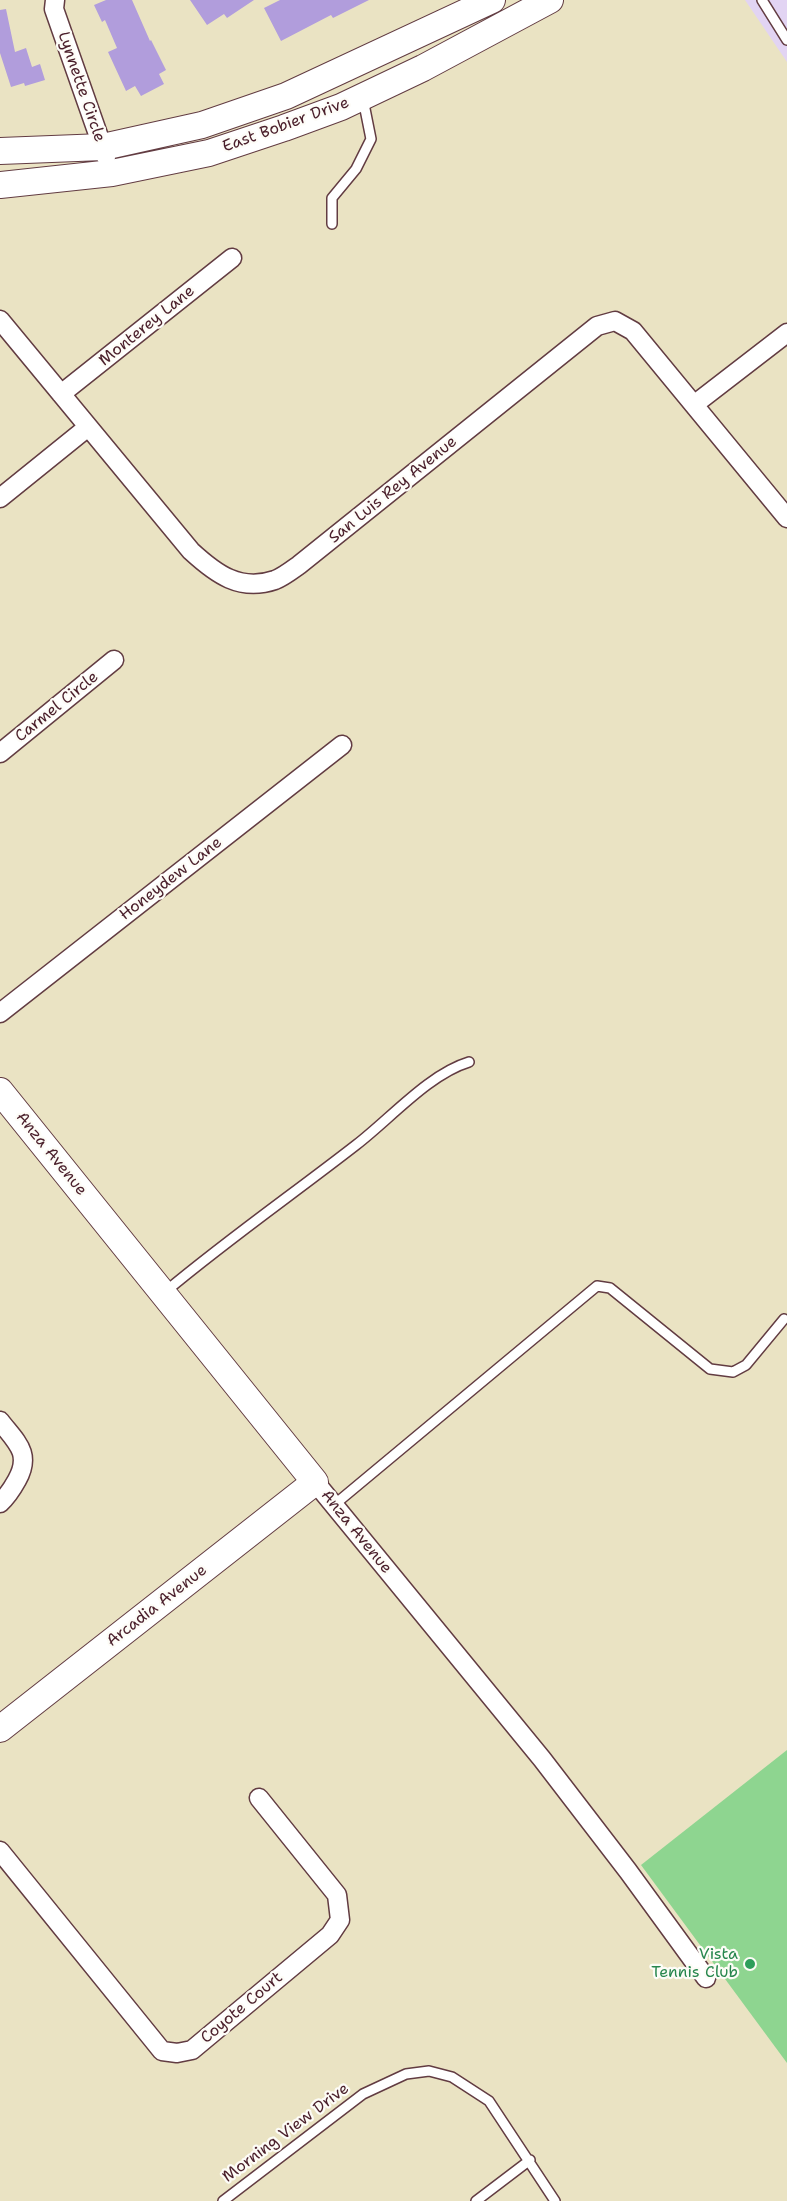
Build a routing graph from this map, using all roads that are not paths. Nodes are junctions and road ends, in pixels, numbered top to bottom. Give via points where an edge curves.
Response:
1 (55, 0) edge
2 (492, 0) edge
3 (550, 0) edge
4 (762, 0) edge
5 (787, 40) edge
6 (363, 97) junction
7 (103, 147) junction
8 (0, 151) edge
9 (112, 173) junction
10 (0, 185) edge
11 (332, 224) dead end
12 (232, 258) dead end
13 (0, 320) edge
14 (787, 333) edge
15 (61, 394) junction
16 (695, 404) junction
17 (88, 427) junction
18 (0, 498) edge
19 (787, 518) edge
20 (114, 660) dead end
21 (342, 745) dead end
22 (0, 753) edge
23 (0, 1013) edge
24 (469, 1062) dead end
25 (0, 1091) edge
26 (163, 1294) junction
27 (784, 1318) dead end
28 (0, 1421) edge
29 (315, 1482) junction
30 (4, 1500) edge
31 (334, 1505) junction
32 (0, 1729) edge
33 (259, 1798) dead end
34 (0, 1851) edge
35 (706, 1978) dead end
36 (530, 2160) junction
37 (223, 2201) edge
38 (477, 2201) edge
39 (555, 2201) edge

1 - 7 street, Lynnette Circle via 54,9
2 - 7 main road, East Bobier Drive via 286,96 202,125
3 - 6 main road, East Bobier Drive
4 - 5 lane
6 - 9 main road, East Bobier Drive via 209,153
6 - 11 lane via 371,139 356,169 332,198
7 - 8 main road, East Bobier Drive
7 - 9 street, Lynnette Circle
9 - 10 main road, East Bobier Drive
12 - 15 street, Monterey Lane
13 - 15 street, San Luis Rey Avenue
14 - 16 street
15 - 17 street, San Luis Rey Avenue
16 - 17 street, San Luis Rey Avenue via 633,331 615,321 597,326 299,565 276,580 251,584 225,578 191,551
16 - 19 street, San Luis Rey Avenue
17 - 18 street
20 - 22 street, Carmel Circle
21 - 23 street, Honeydew Lane
24 - 26 lane via 453,1067 430,1084
25 - 26 main road, Anza Avenue
26 - 29 main road, Anza Avenue
27 - 31 lane via 746,1365 733,1372 710,1368 610,1288 597,1286
28 - 30 street via 23,1451 24,1468
29 - 31 street, Anza Avenue
29 - 32 main road, Arcadia Avenue
31 - 35 street, Anza Avenue via 542,1759
33 - 34 street, Coyote Court via 337,1895 340,1920 330,1935 192,2050 162,2051
36 - 37 lane, Morning View Drive via 489,2101 452,2077 429,2071 406,2074 363,2094
36 - 38 lane
36 - 39 lane, Morning View Drive

